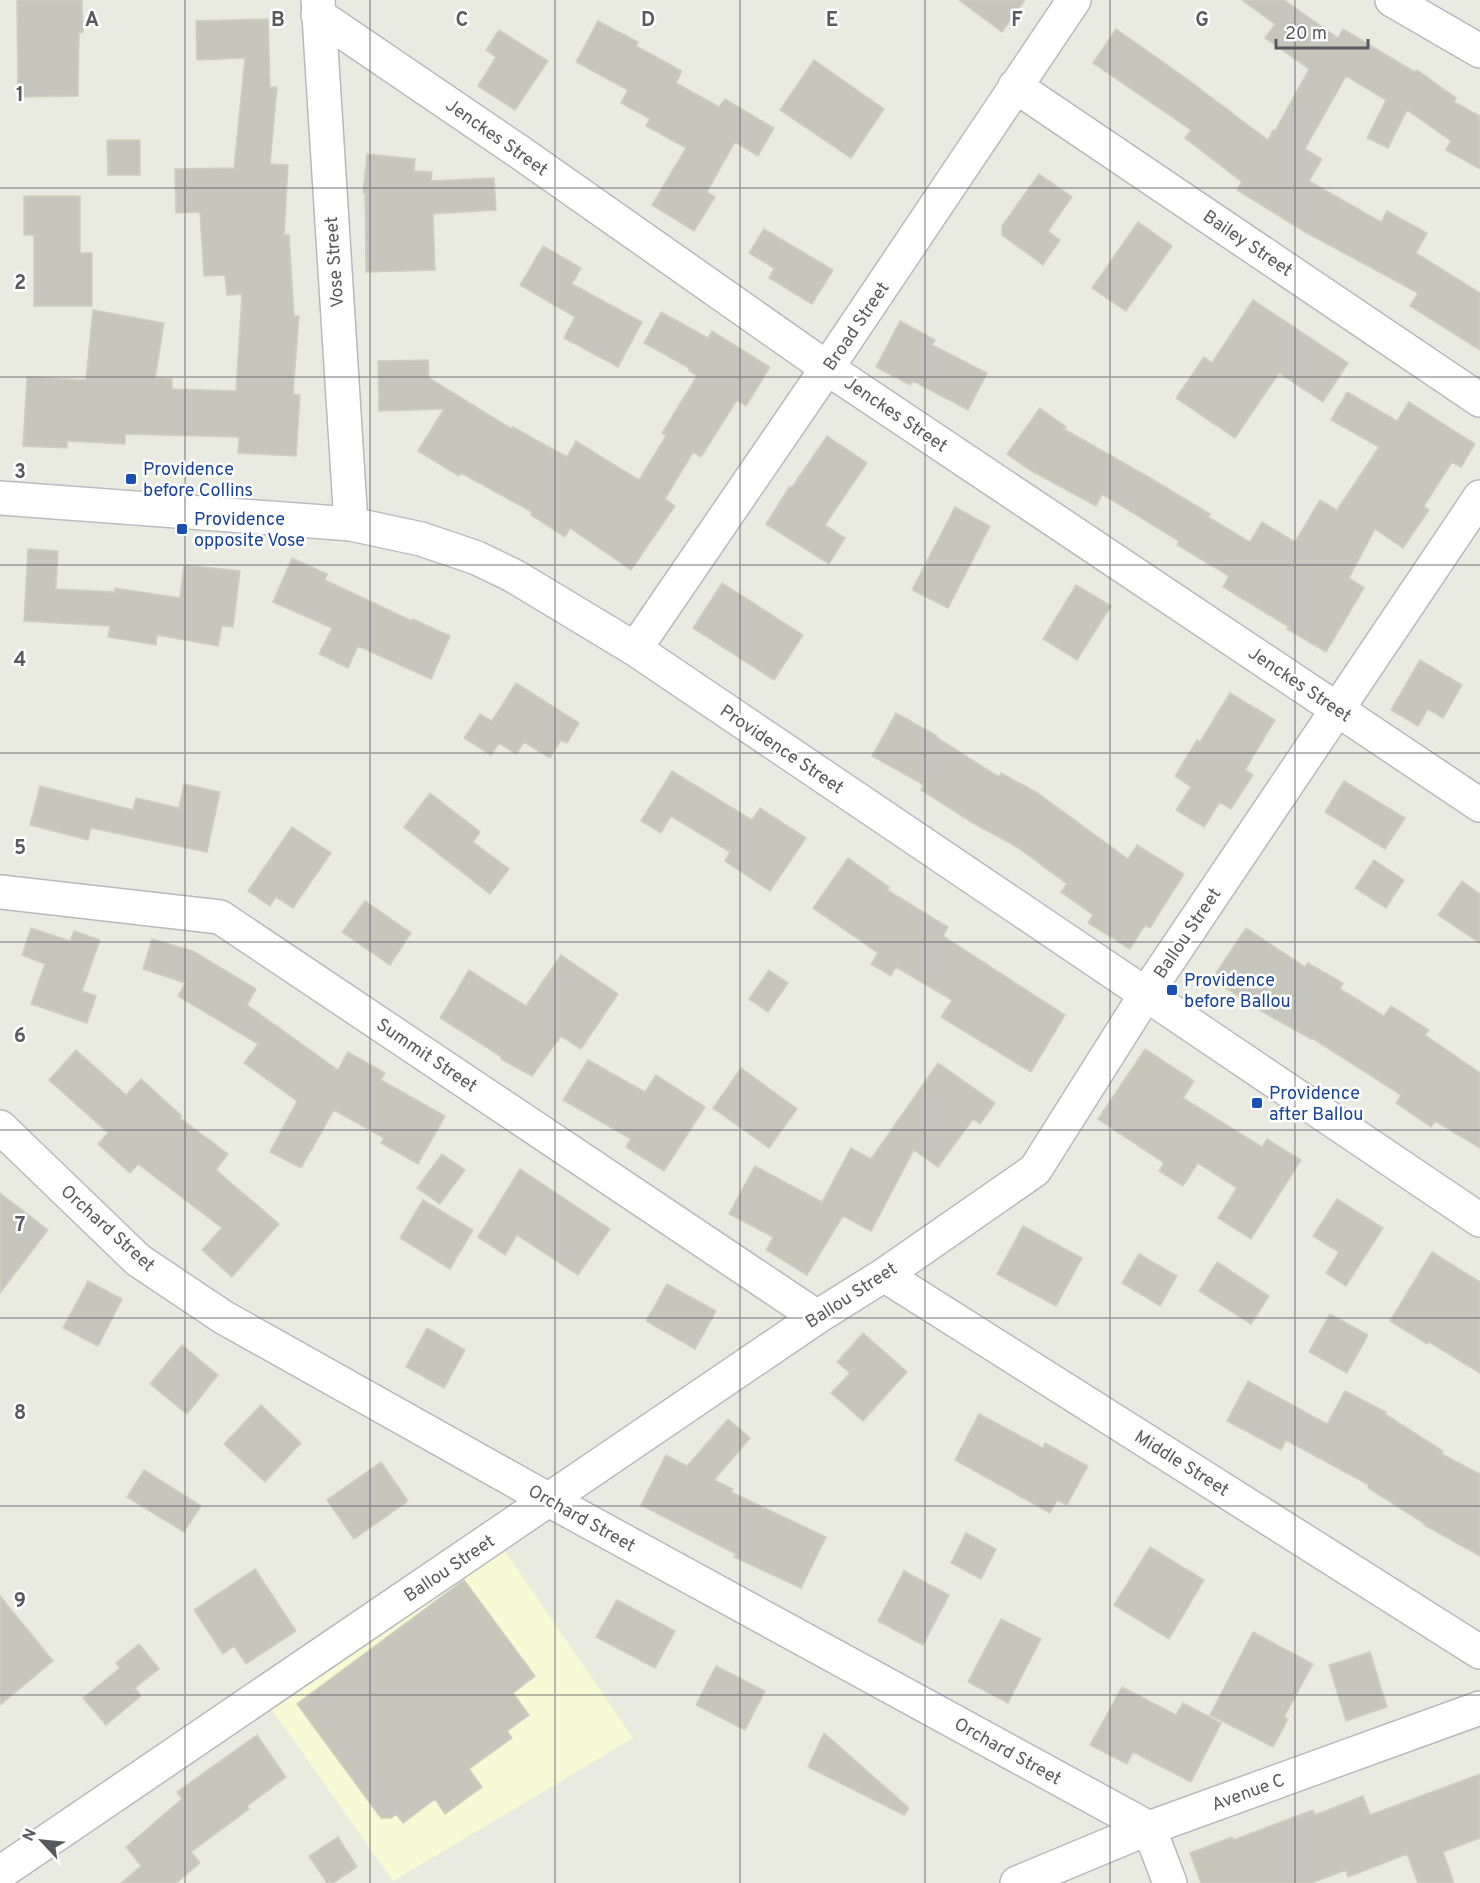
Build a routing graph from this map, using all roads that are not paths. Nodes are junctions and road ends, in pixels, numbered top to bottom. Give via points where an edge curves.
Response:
1 (1074, 0) edge
2 (1392, 0) edge
3 (318, 7) edge
4 (1480, 51) edge
5 (1016, 86) junction
6 (827, 368) junction
7 (1480, 400) edge
8 (1480, 497) edge
9 (0, 498) edge
10 (351, 524) junction
11 (635, 649) junction
12 (1337, 709) junction
13 (1480, 805) edge
14 (0, 892) edge
15 (1146, 994) junction
16 (0, 1127) edge
17 (1480, 1220) edge
18 (884, 1275) junction
19 (817, 1317) junction
20 (549, 1500) junction
21 (1480, 1652) edge
22 (1480, 1708) edge
23 (1149, 1828) junction
24 (0, 1873) edge
25 (1017, 1883) edge
26 (1170, 1883) edge

1 - 5 street, Broad Street
2 - 4 street
3 - 6 street, Jenckes Street
3 - 10 street, Vose Street
5 - 6 street, Broad Street
5 - 7 street, Bailey Street
6 - 11 street, Broad Street
6 - 12 street, Jenckes Street
8 - 12 street, Ballou Street
9 - 10 street, Providence Street
10 - 11 street, Providence Street via 421,539 477,558
11 - 15 street, Providence Street
12 - 13 street, Jenckes Street
12 - 15 street, Ballou Street
14 - 19 street, Summit Street via 220,917
15 - 17 street, Providence Street
15 - 18 street, Ballou Street via 1035,1170
16 - 20 street, Orchard Street via 138,1260 223,1317
18 - 19 street, Ballou Street
18 - 21 street, Middle Street
19 - 20 street, Ballou Street
20 - 23 street, Orchard Street
20 - 24 street, Ballou Street
22 - 23 street, Avenue C
23 - 25 street, Avenue C
23 - 26 street

